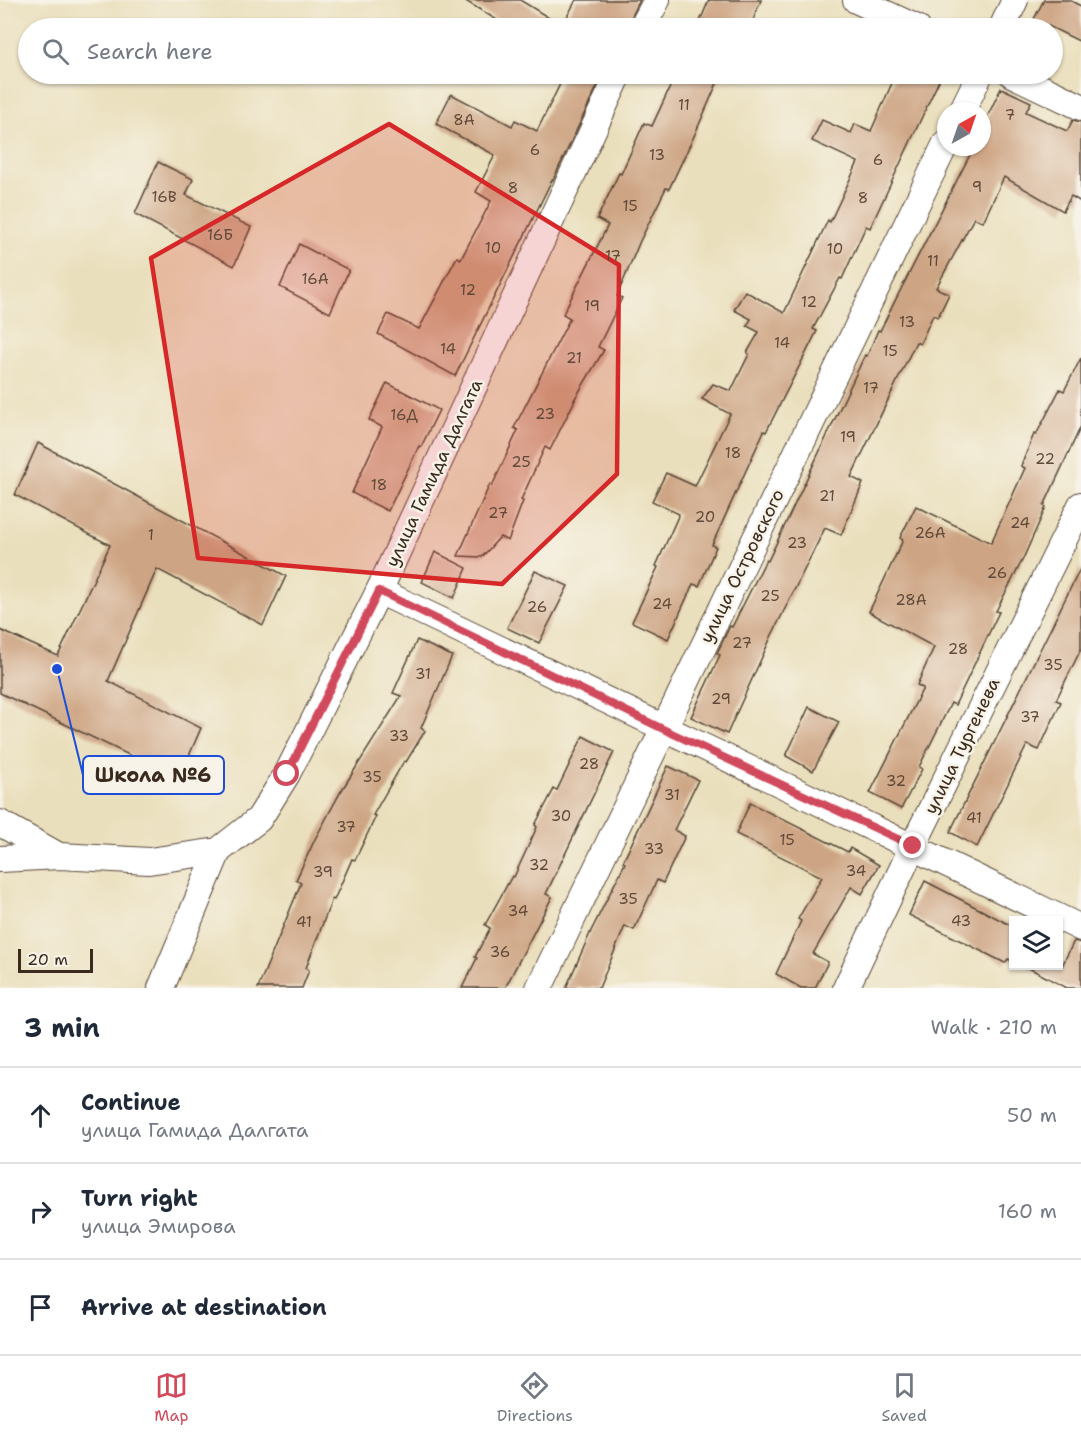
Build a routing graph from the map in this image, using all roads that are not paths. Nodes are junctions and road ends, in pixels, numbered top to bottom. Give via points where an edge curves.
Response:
1 (657, 0) edge
2 (856, 0) edge
3 (1016, 0) edge
4 (647, 18) edge
5 (895, 18) edge
6 (1007, 18) edge
7 (614, 84) edge
8 (975, 84) edge
9 (1033, 84) edge
10 (966, 102) edge
11 (1081, 107) edge
12 (940, 156) edge
13 (1081, 505) edge
14 (379, 591) junction
15 (663, 729) junction
16 (0, 824) edge
17 (913, 846) junction
18 (218, 851) junction
19 (60, 856) junction
20 (0, 859) edge
21 (1081, 928) edge
22 (161, 988) edge
23 (538, 988) edge
24 (846, 988) edge

1 - 4 street
2 - 5 street
3 - 6 street
7 - 14 street, улица Гамида Далгата
8 - 10 street
9 - 11 street
12 - 15 street, улица Островского
13 - 17 street, улица Тургенева
14 - 15 street
14 - 18 street, улица Гамида Далгата via 287,774 259,819
15 - 17 street
15 - 23 street, улица Островского
16 - 19 street
17 - 21 street
17 - 24 street, улица Тургенева
18 - 19 street, улица Гамида Далгата via 149,861
18 - 22 street, улица Гамида Далгата
19 - 20 street, улица Гамида Далгата

